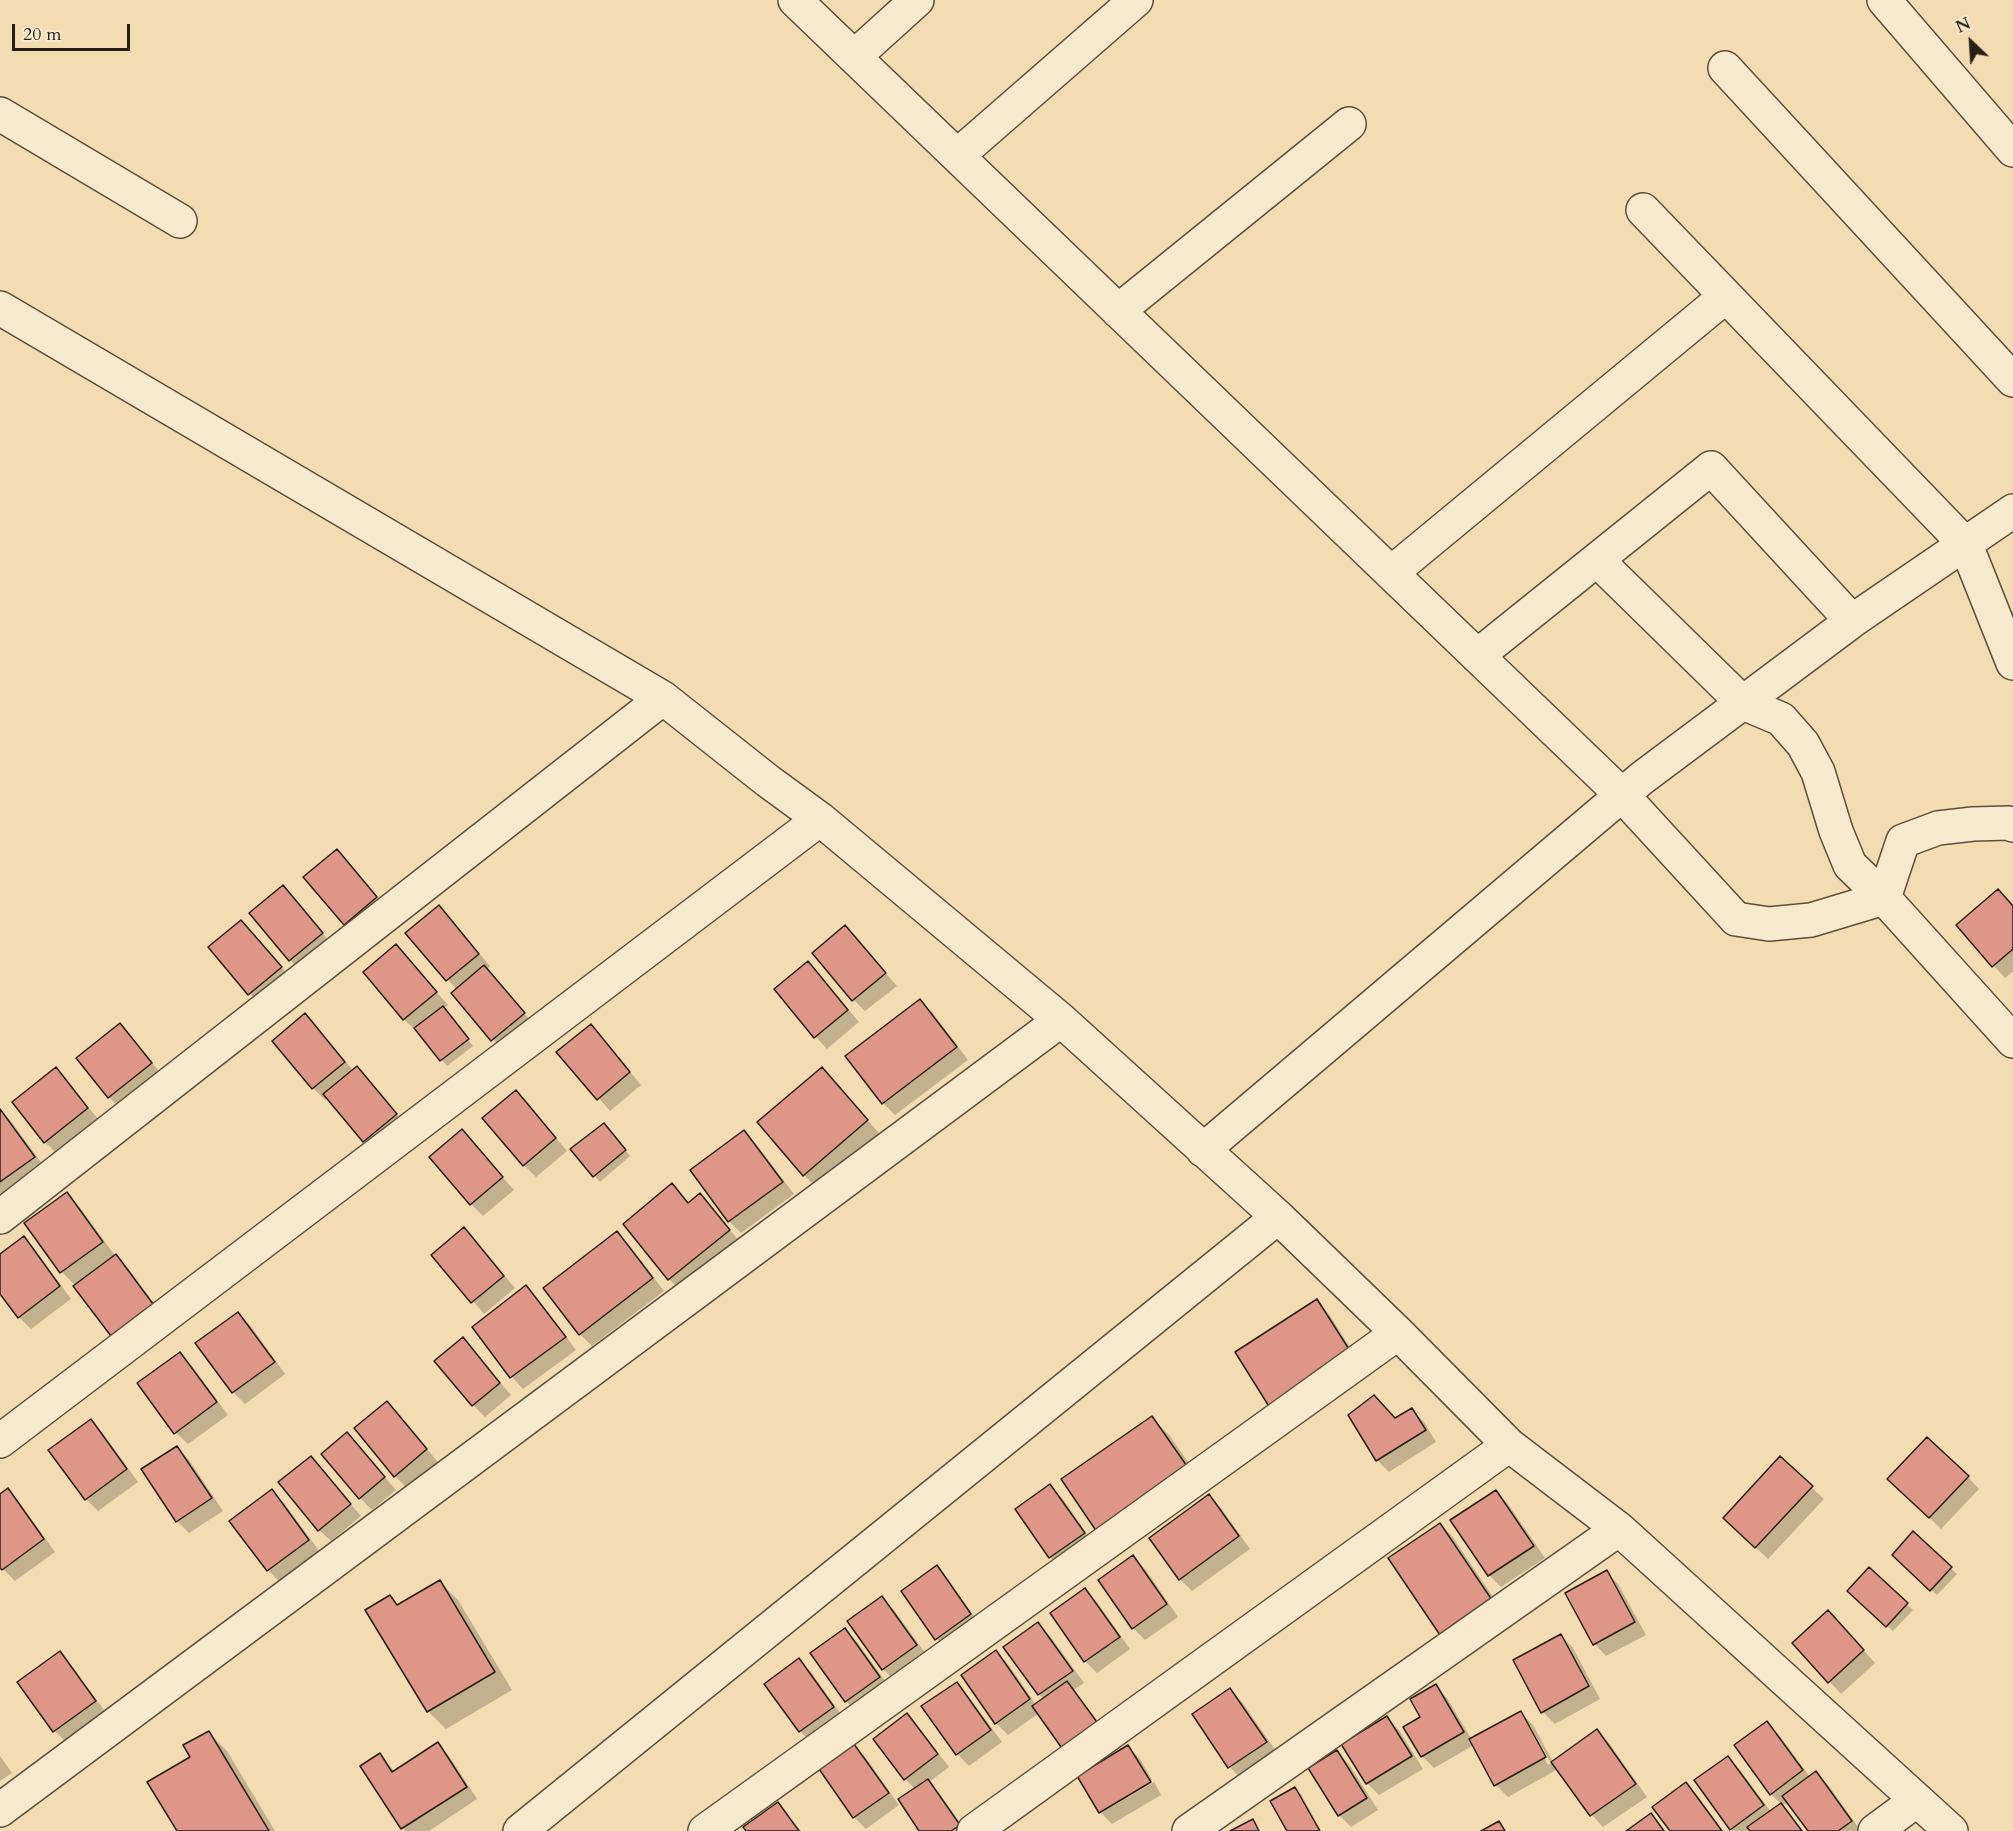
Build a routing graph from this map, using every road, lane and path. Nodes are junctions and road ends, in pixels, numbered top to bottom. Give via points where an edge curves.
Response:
1 (795, 0) edge
2 (917, 0) edge
3 (1136, 0) edge
4 (1884, 0) edge
5 (854, 57) junction
6 (1725, 68) dead end
7 (0, 114) edge
8 (1349, 124) dead end
9 (2013, 150) edge
10 (957, 156) junction
11 (1643, 210) dead end
12 (180, 221) dead end
13 (1726, 296) junction
14 (0, 308) edge
15 (1118, 311) junction
16 (2013, 380) edge
17 (2013, 511) edge
18 (1966, 545) junction
19 (1597, 560) junction
20 (1391, 573) junction
21 (1852, 621) junction
22 (1477, 656) junction
23 (2013, 663) edge
24 (663, 698) junction
25 (1743, 703) junction
26 (1622, 795) junction
27 (820, 819) junction
28 (2013, 825) edge
29 (1884, 898) junction
30 (1061, 1020) junction
31 (2013, 1041) edge
32 (1203, 1150) junction
33 (0, 1216) edge
34 (1278, 1217) junction
35 (1398, 1333) junction
36 (0, 1441) edge
37 (1509, 1445) junction
38 (1619, 1529) junction
39 (1917, 1800) junction
40 (0, 1810) edge
41 (520, 1831) edge
42 (705, 1831) edge
43 (974, 1831) edge
44 (1189, 1831) edge
45 (1875, 1831) edge
46 (1951, 1831) edge

1 - 5 street
2 - 5 street
3 - 10 street
4 - 9 street
5 - 10 street
6 - 16 street
7 - 12 street
8 - 15 street
10 - 15 street
11 - 13 street
13 - 18 street
13 - 20 street
14 - 24 street
15 - 20 street
17 - 18 street
18 - 21 street
18 - 23 street
19 - 21 street via 1711,468
19 - 22 street
19 - 25 street
20 - 22 street
21 - 25 street
22 - 26 street
24 - 27 street
24 - 33 street
25 - 26 street
25 - 29 street via 1781,719 1803,744 1818,772 1850,865
26 - 29 street via 1736,919 1769,924 1811,920
26 - 32 street
27 - 30 street
27 - 36 street
28 - 29 street via 1938,828 1904,841
29 - 31 street
30 - 32 street
30 - 40 street
32 - 34 street
34 - 35 street
34 - 41 street
35 - 37 street
35 - 42 street
37 - 38 street
37 - 43 street
38 - 39 street
38 - 44 street
39 - 45 street
39 - 46 street

